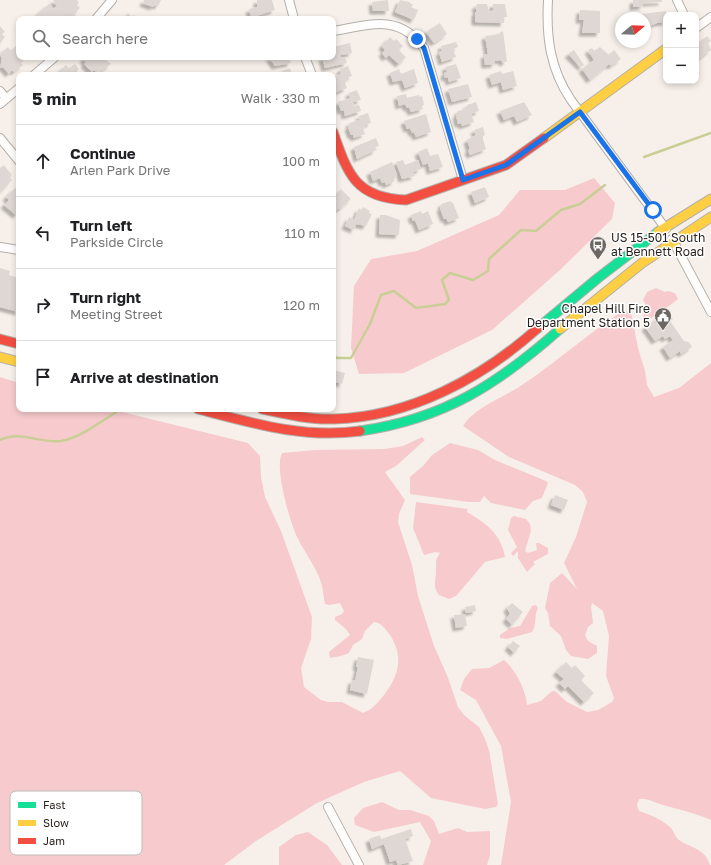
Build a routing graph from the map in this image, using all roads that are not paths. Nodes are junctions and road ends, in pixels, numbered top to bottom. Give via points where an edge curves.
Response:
1 (112, 0) edge
2 (289, 0) edge
3 (548, 0) edge
4 (677, 0) edge
5 (683, 12) edge
6 (99, 16) edge
7 (293, 16) edge
8 (711, 17) edge
9 (699, 26) edge
10 (336, 31) edge
11 (663, 51) edge
12 (52, 60) edge
13 (306, 60) edge
14 (38, 72) edge
15 (311, 72) edge
16 (16, 90) edge
17 (0, 91) edge
18 (3, 101) edge
19 (580, 112) junction
20 (0, 138) edge
21 (336, 140) edge
22 (16, 157) edge
23 (463, 180) junction
24 (711, 199) edge
25 (711, 217) edge
26 (665, 227) junction
27 (674, 241) junction
28 (0, 247) edge
29 (16, 250) edge
30 (711, 312) edge
31 (0, 339) edge
32 (16, 343) edge
33 (0, 357) edge
34 (16, 361) edge
35 (211, 412) edge
36 (277, 412) edge
37 (328, 806) dead end
38 (359, 865) edge

1 - 6 street
2 - 7 street
3 - 19 street via 548,38 554,66 565,91
4 - 5 street
8 - 9 street
10 - 23 street via 390,24 404,28 417,39 424,48
11 - 19 main road
12 - 14 street
13 - 15 street
16 - 18 street
17 - 18 street
19 - 23 main road via 506,165
19 - 26 street
20 - 22 street
21 - 23 main road via 350,175 373,196 406,200
24 - 26 main road
25 - 27 main road
26 - 27 street
26 - 36 main road via 600,276 490,366 452,387 390,411 353,418 302,417
27 - 30 street
27 - 35 main road via 615,283 499,379 470,396 432,413 396,426 355,433 300,433
28 - 29 street
31 - 32 main road
33 - 34 main road
37 - 38 street

